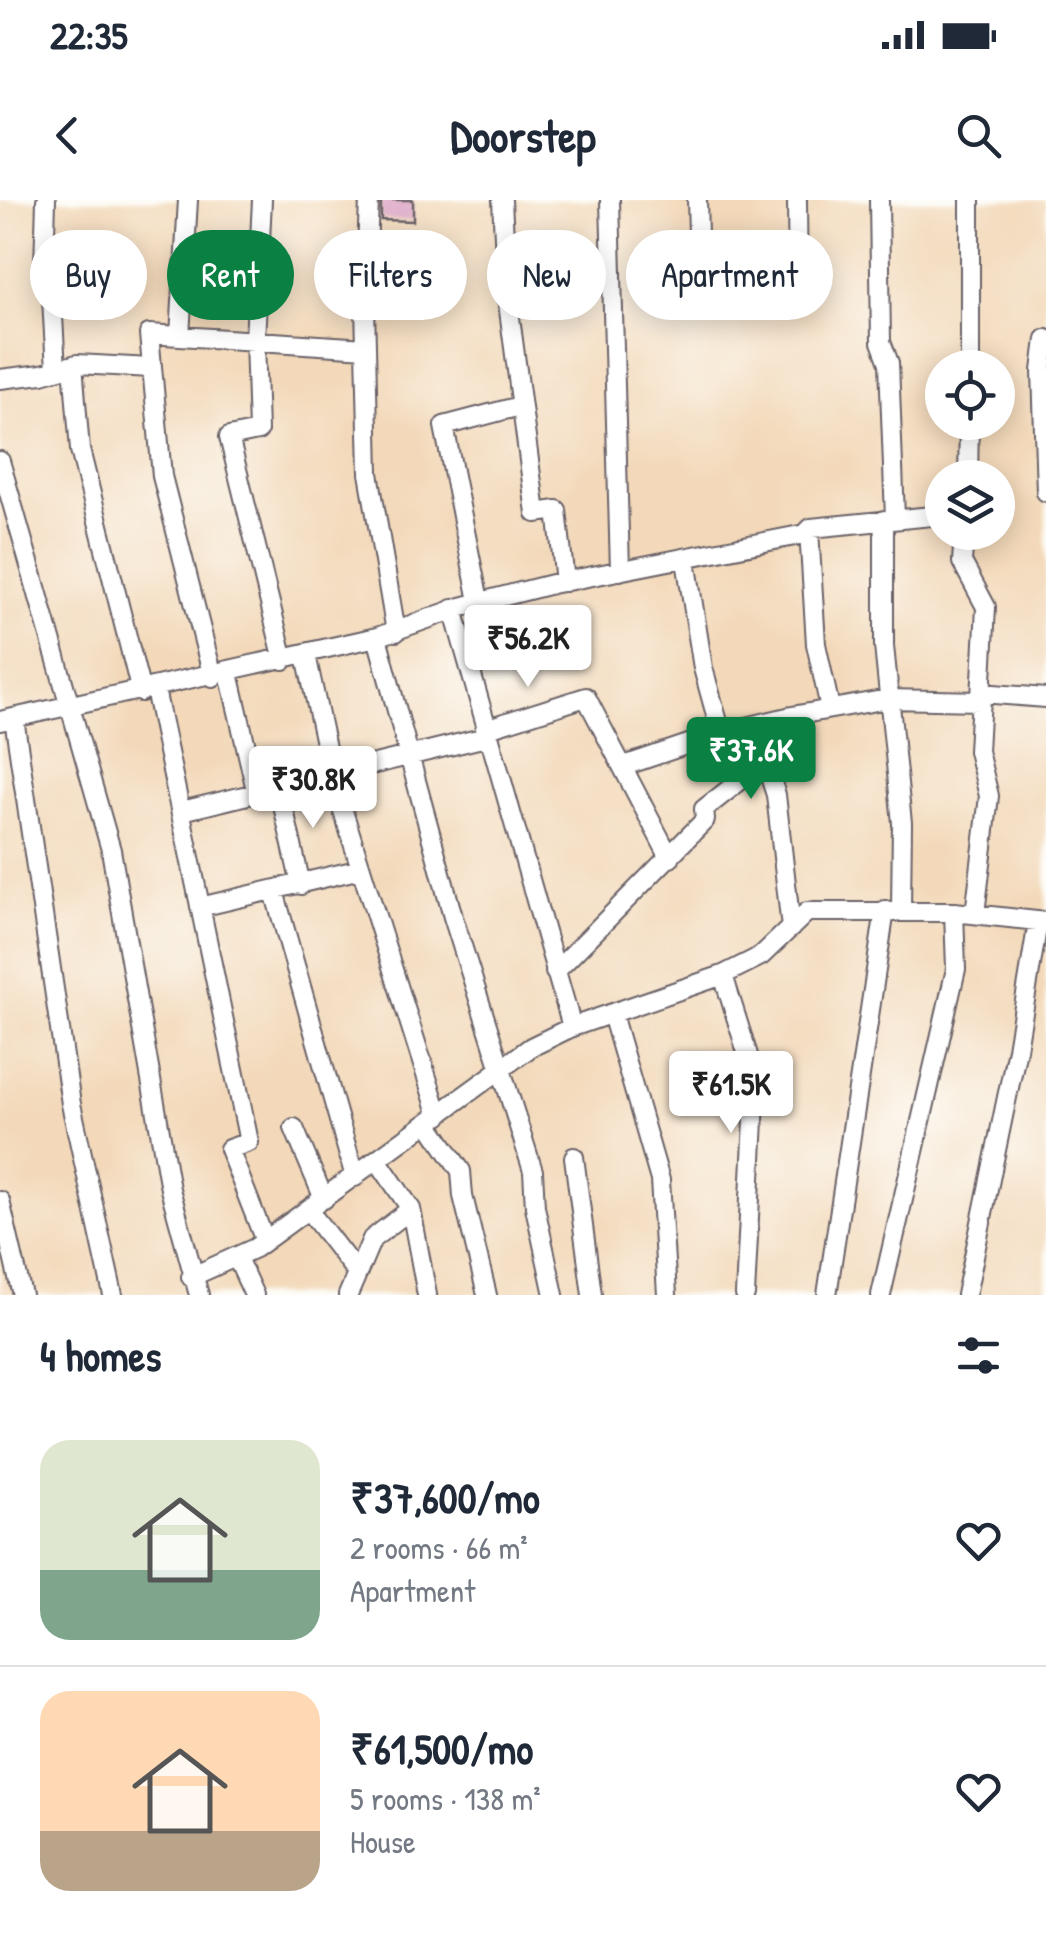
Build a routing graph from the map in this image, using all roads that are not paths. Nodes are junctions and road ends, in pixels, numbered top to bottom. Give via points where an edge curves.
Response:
1 (46, 200) edge
2 (188, 200) edge
3 (262, 200) edge
4 (369, 200) edge
5 (502, 200) edge
6 (610, 200) edge
7 (697, 200) edge
8 (797, 200) edge
9 (880, 200) edge
10 (970, 200) edge
11 (698, 230) edge
12 (797, 230) edge
13 (180, 336) junction
14 (1046, 339) edge
15 (254, 340) junction
16 (366, 348) junction
17 (970, 350) edge
18 (64, 368) junction
19 (151, 368) junction
20 (0, 379) edge
21 (520, 406) junction
22 (1046, 422) edge
23 (0, 461) edge
24 (1046, 492) edge
25 (925, 516) edge
26 (889, 519) junction
27 (809, 530) junction
28 (963, 550) edge
29 (686, 560) junction
30 (620, 571) junction
31 (565, 582) junction
32 (479, 601) junction
33 (454, 610) junction
34 (396, 632) junction
35 (377, 637) junction
36 (306, 654) junction
37 (284, 660) junction
38 (221, 675) junction
39 (148, 691) junction
40 (981, 697) junction
41 (1046, 698) edge
42 (888, 699) junction
43 (70, 708) junction
44 (830, 708) junction
45 (792, 716) junction
46 (7, 720) edge
47 (486, 733) junction
48 (722, 733) junction
49 (407, 757) junction
50 (765, 761) junction
51 (624, 766) junction
52 (332, 776) junction
53 (279, 788) junction
54 (257, 794) junction
55 (182, 812) junction
56 (670, 858) junction
57 (361, 869) junction
58 (301, 884) junction
59 (274, 892) junction
60 (200, 907) junction
61 (893, 910) junction
62 (954, 912) junction
63 (975, 914) junction
64 (1042, 922) edge
65 (792, 928) junction
66 (555, 972) junction
67 (723, 976) junction
68 (612, 1014) junction
69 (572, 1027) junction
70 (499, 1068) junction
71 (434, 1120) junction
72 (294, 1128) dead end
73 (574, 1157) dead end
74 (378, 1161) junction
75 (355, 1177) junction
76 (0, 1201) edge
77 (317, 1205) junction
78 (411, 1209) junction
79 (264, 1241) junction
80 (237, 1258) junction
81 (357, 1273) junction
82 (191, 1289) edge
83 (22, 1295) edge
84 (113, 1295) edge
85 (254, 1295) edge
86 (348, 1295) edge
87 (427, 1295) edge
88 (487, 1295) edge
89 (554, 1295) edge
90 (592, 1295) edge
91 (667, 1295) edge
92 (745, 1295) edge
93 (826, 1295) edge
94 (881, 1295) edge
95 (966, 1295) edge

1 - 18 street via 44,266
2 - 13 street
3 - 15 street
4 - 16 street
5 - 21 street
6 - 30 street
7 - 11 street
8 - 12 street
9 - 26 street
10 - 17 street
13 - 15 street
13 - 19 street via 150,334
14 - 22 street
15 - 16 street
15 - 37 street via 258,431 229,437
16 - 34 street via 370,473
18 - 19 street
18 - 20 street
18 - 39 street via 80,450
19 - 38 street via 162,476
21 - 31 street via 536,513 557,510
21 - 32 street via 444,426
22 - 24 street
23 - 43 street
25 - 26 street
26 - 27 street
26 - 42 street
27 - 29 street
27 - 44 street via 816,644
28 - 40 street via 962,562 986,607
29 - 30 street
29 - 48 street via 702,668
30 - 31 street
31 - 32 street
32 - 33 street
33 - 34 street
33 - 47 street
34 - 35 street
35 - 36 street
35 - 49 street
36 - 37 street
36 - 52 street
37 - 38 street
38 - 39 street
38 - 54 street
39 - 43 street
39 - 55 street
40 - 41 street
40 - 42 street
40 - 63 street via 978,752 989,796
42 - 44 street
42 - 61 street via 902,823
43 - 46 street
43 - 82 street via 111,850
44 - 45 street
45 - 48 street
45 - 50 street
46 - 84 street via 71,1104
47 - 49 street
47 - 51 street via 586,697
47 - 66 street
48 - 51 street
49 - 52 street
49 - 70 street
50 - 56 street via 704,809 705,820
50 - 65 street via 776,795
51 - 56 street
52 - 53 street
52 - 57 street
53 - 54 street
53 - 58 street
54 - 55 street
55 - 60 street
56 - 66 street
57 - 58 street
57 - 71 street
58 - 59 street
59 - 60 street
59 - 75 street
60 - 79 street via 250,1142 229,1149
61 - 62 street
61 - 65 street via 807,912
61 - 93 street
62 - 63 street
62 - 94 street via 956,969
63 - 64 street
64 - 95 street
65 - 67 street via 761,956
66 - 69 street
67 - 68 street
67 - 92 street via 756,1081
68 - 69 street
68 - 91 street via 660,1180
69 - 70 street
70 - 71 street
70 - 89 street via 533,1171
71 - 74 street
71 - 88 street via 462,1171
72 - 77 street
73 - 90 street
74 - 75 street
74 - 78 street
75 - 77 street
76 - 83 street
77 - 79 street
77 - 81 street
78 - 81 street via 372,1239
78 - 87 street
79 - 80 street
80 - 82 street
80 - 85 street
81 - 86 street

